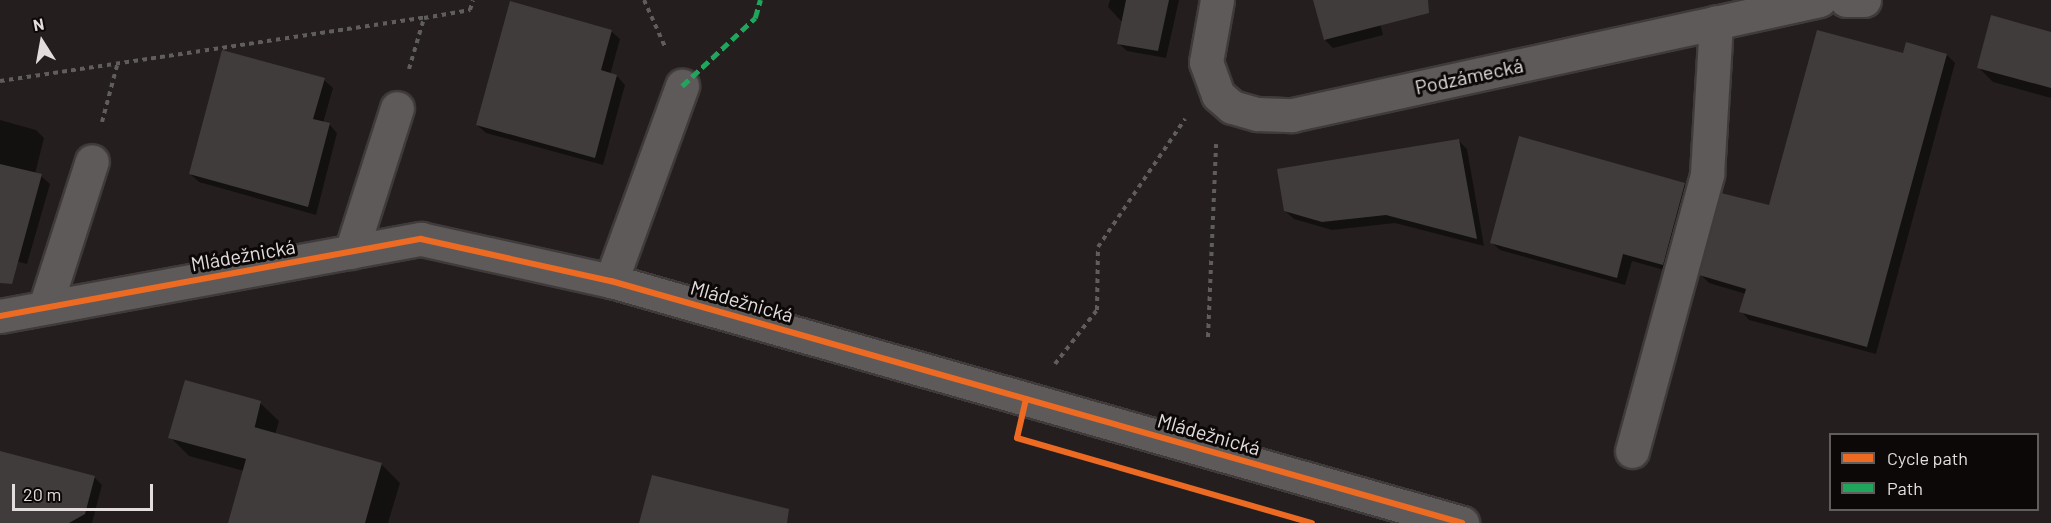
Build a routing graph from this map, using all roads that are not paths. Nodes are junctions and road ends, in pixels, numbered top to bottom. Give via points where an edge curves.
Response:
1 (1217, 0) edge
2 (1820, 0) edge
3 (1846, 0) edge
4 (1864, 0) edge
5 (1716, 22) junction
6 (682, 86) road end
7 (397, 108) road end
8 (92, 160) road end
9 (351, 252) junction
10 (611, 281) junction
11 (45, 307) junction
12 (0, 316) edge
13 (1632, 451) dead end
14 (1462, 523) edge

1 - 5 street, Podzámecká via 1206,62 1211,81 1232,107 1257,114 1292,115
2 - 5 street, Podzámecká
3 - 4 street
5 - 13 street via 1707,174
6 - 10 street
7 - 9 street
8 - 11 street
9 - 10 street, Mládežnická via 421,239
9 - 11 street, Mládežnická
10 - 14 street, Mládežnická
11 - 12 street, Mládežnická

